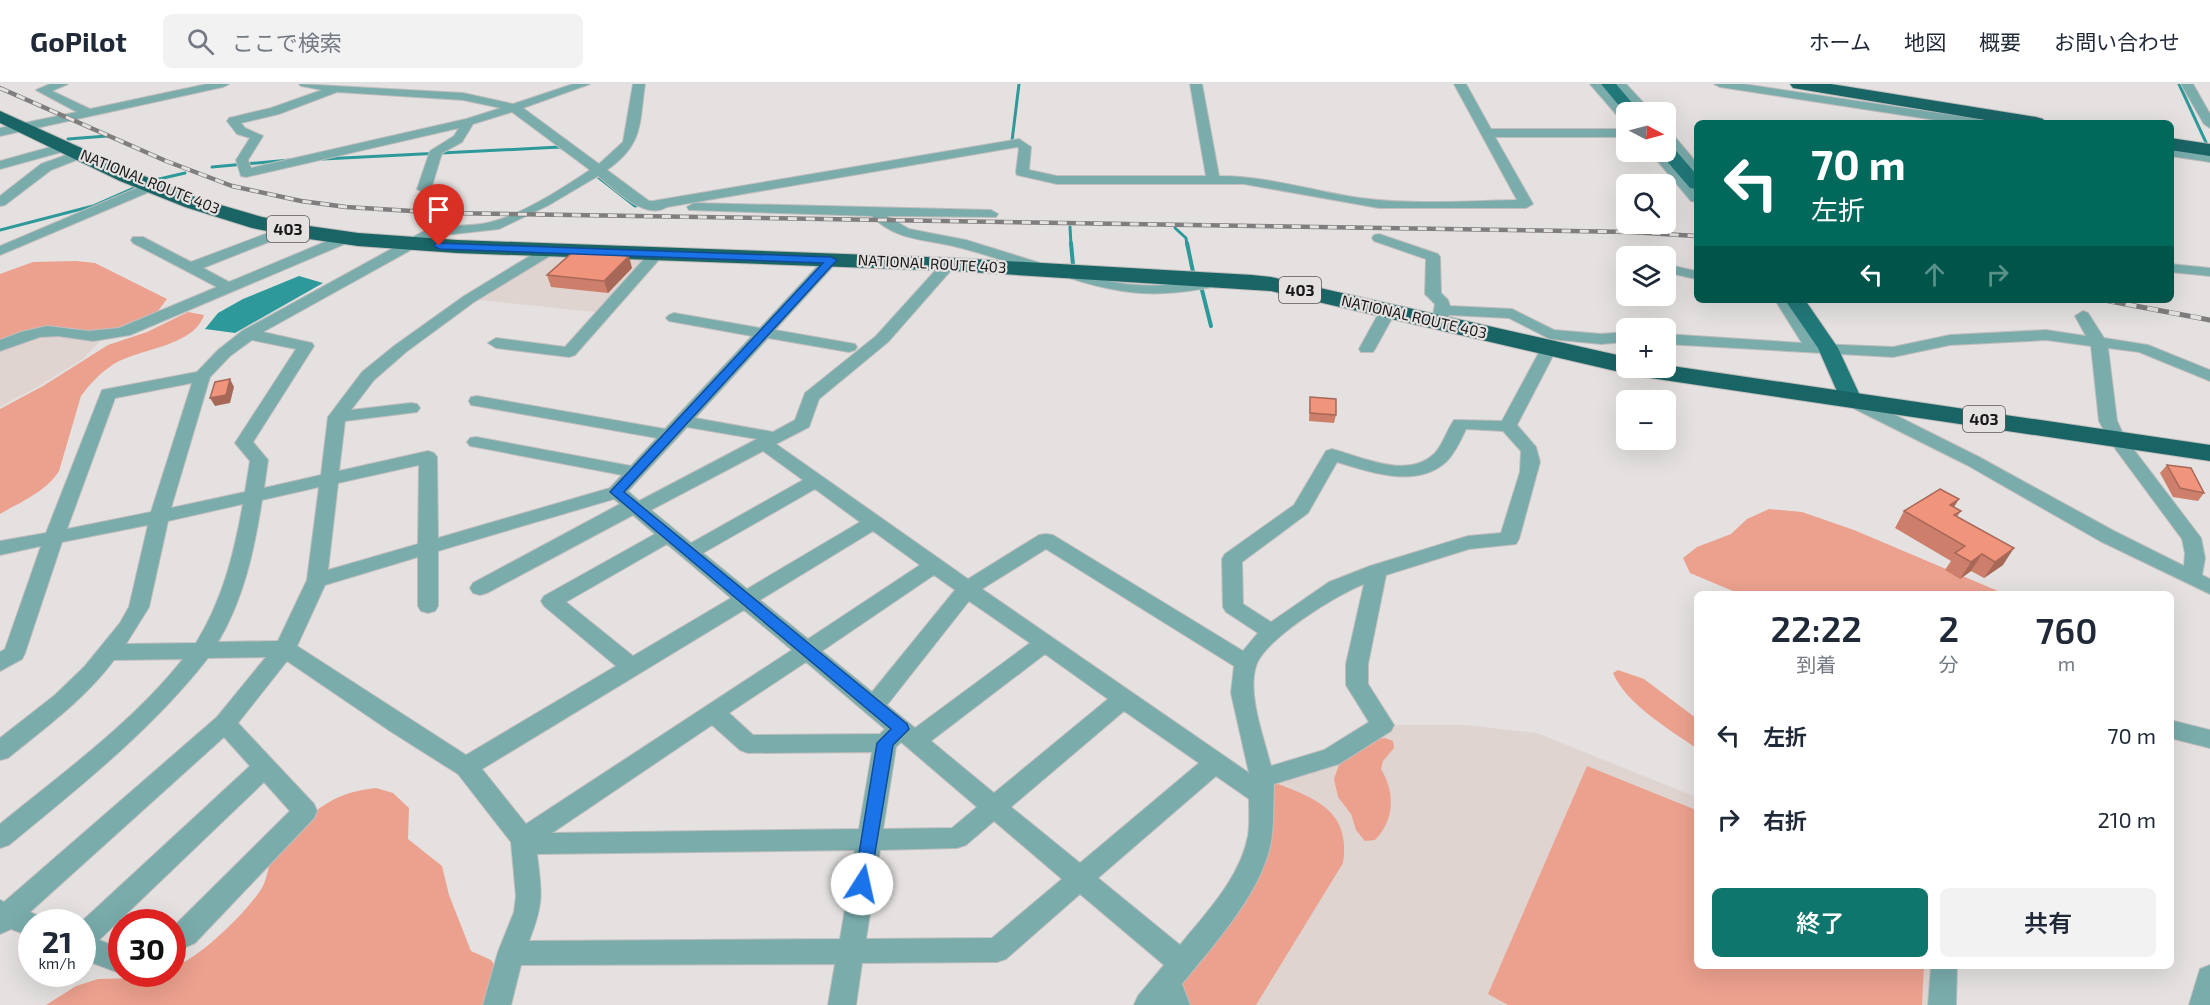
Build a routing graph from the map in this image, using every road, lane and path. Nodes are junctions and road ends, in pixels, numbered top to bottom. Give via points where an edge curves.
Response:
1 (62, 84) edge
2 (223, 84) edge
3 (305, 84) edge
4 (396, 84) edge
5 (453, 84) edge
6 (584, 84) edge
7 (639, 84) edge
8 (1196, 84) edge
9 (1460, 84) edge
10 (1596, 84) edge
11 (1608, 84) edge
12 (1620, 84) edge
13 (1720, 84) edge
14 (1798, 84) edge
15 (2187, 84) edge
16 (1757, 87) edge
17 (333, 90) junction
18 (386, 91) junction
19 (440, 91) junction
20 (1624, 102) edge
21 (1637, 102) edge
22 (1616, 107) edge
23 (515, 108) junction
24 (89, 113) junction
25 (0, 116) edge
26 (1960, 120) edge
27 (2018, 120) edge
28 (469, 122) junction
29 (2210, 124) edge
30 (21, 126) junction
31 (0, 132) edge
32 (1487, 133) junction
33 (1616, 133) edge
34 (2174, 145) edge
35 (1676, 146) edge
36 (72, 150) junction
37 (2210, 150) edge
38 (2174, 153) edge
39 (2210, 158) edge
40 (1676, 161) edge
41 (1665, 162) edge
42 (0, 165) edge
43 (1694, 167) edge
44 (600, 170) junction
45 (1213, 179) junction
46 (1694, 182) edge
47 (151, 186) junction
48 (424, 189) dead end
49 (1694, 196) edge
50 (0, 203) edge
51 (25, 203) dead end
52 (650, 206) junction
53 (876, 212) junction
54 (991, 214) dead end
55 (289, 229) junction
56 (349, 237) junction
57 (1378, 238) dead end
58 (138, 240) dead end
59 (413, 243) junction
60 (553, 248) junction
61 (0, 251) edge
62 (658, 252) junction
63 (831, 260) junction
64 (948, 265) junction
65 (190, 268) junction
66 (2174, 268) edge
67 (1052, 270) junction
68 (1676, 270) edge
69 (2210, 272) edge
70 (1694, 275) edge
71 (229, 288) junction
72 (1785, 303) edge
73 (1797, 303) edge
74 (1388, 311) junction
75 (1441, 316) junction
76 (2083, 316) dead end
77 (674, 318) dead end
78 (764, 332) junction
79 (248, 334) junction
80 (1616, 338) edge
81 (1676, 340) edge
82 (2099, 342) junction
83 (496, 343) dead end
84 (0, 346) edge
85 (849, 347) dead end
86 (1549, 348) junction
87 (1820, 348) junction
88 (1367, 349) dead end
89 (1616, 362) edge
90 (1676, 373) edge
91 (202, 376) junction
92 (2210, 376) edge
93 (1851, 400) junction
94 (477, 401) dead end
95 (411, 408) dead end
96 (337, 417) junction
97 (682, 421) junction
98 (1508, 426) junction
99 (669, 435) junction
100 (768, 440) junction
101 (2117, 440) junction
102 (476, 442) dead end
103 (2210, 453) edge
104 (635, 472) junction
105 (329, 478) junction
106 (816, 480) junction
107 (617, 492) junction
108 (253, 495) junction
109 (634, 508) junction
110 (159, 517) junction
111 (874, 522) junction
112 (667, 535) junction
113 (54, 537) junction
114 (428, 547) junction
115 (0, 548) edge
116 (688, 554) junction
117 (934, 565) junction
118 (1377, 571) junction
119 (2191, 578) junction
120 (317, 580) junction
121 (2210, 587) edge
122 (480, 588) dead end
123 (967, 589) junction
124 (744, 600) junction
125 (428, 606) dead end
126 (1271, 632) junction
127 (1044, 644) junction
128 (285, 649) junction
129 (202, 651) junction
130 (806, 651) junction
131 (110, 652) junction
132 (0, 663) edge
133 (1245, 663) junction
134 (632, 667) junction
135 (1123, 699) junction
136 (874, 706) junction
137 (714, 713) junction
138 (225, 723) junction
139 (2174, 730) edge
140 (901, 737) junction
141 (2210, 739) edge
142 (0, 751) edge
143 (1215, 764) junction
144 (265, 767) junction
145 (466, 767) junction
146 (1262, 786) junction
147 (995, 807) junction
148 (0, 838) edge
149 (870, 839) junction
150 (523, 842) junction
151 (1080, 878) junction
152 (2, 917) edge
153 (18, 921) edge
154 (96, 926) edge
155 (186, 935) edge
156 (851, 950) junction
157 (512, 952) junction
158 (1944, 969) edge
159 (2210, 978) edge
160 (1175, 983) edge
161 (497, 1005) edge
162 (842, 1005) edge
163 (1148, 1005) edge
164 (1942, 1005) edge
165 (2203, 1005) edge

1 - 24 street via 42,90
2 - 24 street
3 - 17 street
4 - 18 street
5 - 19 street
6 - 23 street
7 - 44 street via 629,143
8 - 45 street
9 - 32 street
10 - 22 street
11 - 20 main road
12 - 21 street
13 - 16 street
14 - 27 highway
15 - 29 street
16 - 26 street
17 - 18 street
17 - 28 street via 296,105 232,121 241,131 257,136 242,160 246,173
18 - 19 street
19 - 23 street via 481,97
23 - 28 street
23 - 44 street
24 - 30 street
25 - 30 highway, NATIONAL ROUTE 403 / 403
28 - 48 street via 458,139 435,151
30 - 31 street
30 - 36 highway, NATIONAL ROUTE 403 / 403
32 - 33 street
32 - 45 street via 1526,204 1379,204 1303,192 1271,182
34 - 37 highway
35 - 43 street
36 - 42 street
36 - 47 highway, NATIONAL ROUTE 403 / 403
36 - 50 street
38 - 39 street
40 - 46 main road
41 - 49 street
44 - 52 street
44 - 59 street via 503,223 440,229
45 - 52 street via 1057,180 1031,176 1022,172 1025,147 1019,143
47 - 55 highway, NATIONAL ROUTE 403 / 403 via 212,210
47 - 61 street
50 - 51 street
52 - 53 street
53 - 54 street
53 - 67 street via 888,225 908,233 959,243
55 - 56 highway, NATIONAL ROUTE 403 / 403
55 - 65 street
56 - 59 highway, NATIONAL ROUTE 403 / 403
56 - 71 street
57 - 75 street via 1433,257 1433,294 1443,303
58 - 65 street
59 - 60 highway, NATIONAL ROUTE 403 / 403
59 - 79 street
60 - 62 highway, NATIONAL ROUTE 403 / 403
60 - 96 street via 469,299 400,349 368,376
62 - 63 highway, NATIONAL ROUTE 403 / 403
62 - 83 street via 569,351
63 - 64 highway, NATIONAL ROUTE 403 / 403
63 - 78 street
64 - 67 highway, NATIONAL ROUTE 403 / 403
64 - 100 street via 882,339 811,397 803,423
65 - 71 street
66 - 69 street
67 - 74 highway, NATIONAL ROUTE 403 / 403 via 1271,284
68 - 70 street
71 - 84 street via 124,332 108,336 43,332
72 - 87 street
73 - 87 main road
74 - 75 highway, NATIONAL ROUTE 403 / 403
74 - 88 street
75 - 80 street via 1512,314 1550,334
75 - 86 highway, NATIONAL ROUTE 403 / 403
76 - 82 street
77 - 78 street
78 - 85 street
78 - 97 street
79 - 91 street
79 - 108 street via 306,346 244,443 259,460
81 - 87 street
82 - 87 street via 2046,335 1950,340 1893,352
82 - 92 street via 2142,348
82 - 101 street via 2108,421
86 - 89 highway, NATIONAL ROUTE 403 / 403
86 - 98 street
87 - 93 main road
90 - 93 highway, NATIONAL ROUTE 403 / 403
91 - 110 street
91 - 113 street via 108,394
93 - 101 highway, NATIONAL ROUTE 403 / 403
93 - 119 street
94 - 99 street
95 - 96 street
96 - 105 street
97 - 99 street
97 - 100 street
98 - 118 street via 1532,456 1509,539 1468,543
98 - 126 street via 1460,424 1439,459 1409,470 1389,470 1332,455 1301,509 1232,559 1233,608
99 - 104 street
100 - 106 street
100 - 109 street
101 - 103 highway, NATIONAL ROUTE 403 / 403
101 - 119 street via 2191,538 2196,562
102 - 104 street
104 - 107 street
105 - 108 street
105 - 114 street via 428,457
105 - 120 street
106 - 111 street
106 - 116 street
107 - 109 street
107 - 114 street
108 - 110 street
108 - 129 street via 234,584 222,618
109 - 112 street
109 - 122 street
110 - 113 street
110 - 131 street via 139,607
111 - 117 street
111 - 124 street
112 - 116 street
112 - 134 street via 551,601
113 - 115 street
113 - 132 street via 14,653
114 - 120 street
114 - 125 street
116 - 124 street
117 - 123 street
117 - 130 street
118 - 126 street via 1336,587
118 - 146 street via 1356,664 1357,685 1383,725 1331,757
119 - 121 street
120 - 128 street
123 - 127 street
123 - 133 street via 1047,540
123 - 136 street
124 - 130 street
124 - 134 street
126 - 133 street
127 - 135 street
127 - 140 street
128 - 129 street
128 - 138 street
128 - 145 street
129 - 131 street
129 - 148 street via 140,720
130 - 136 street
130 - 137 street
131 - 142 street via 63,701
133 - 146 street via 1242,693
134 - 145 street
135 - 143 street
135 - 147 street
136 - 140 street
137 - 140 street via 748,744
137 - 150 street
138 - 144 street
138 - 152 street
139 - 141 street
140 - 147 street
140 - 149 street
143 - 146 street
143 - 151 street
144 - 154 street
144 - 155 street via 304,811
145 - 150 street
146 - 160 street via 1260,836 1248,872
147 - 149 street via 957,838
147 - 151 street
149 - 150 street
149 - 156 street
150 - 157 street via 529,896
151 - 156 street via 997,950
151 - 160 street
152 - 153 street
156 - 157 street
156 - 162 street
157 - 161 street
158 - 164 street
159 - 165 street
160 - 163 street

